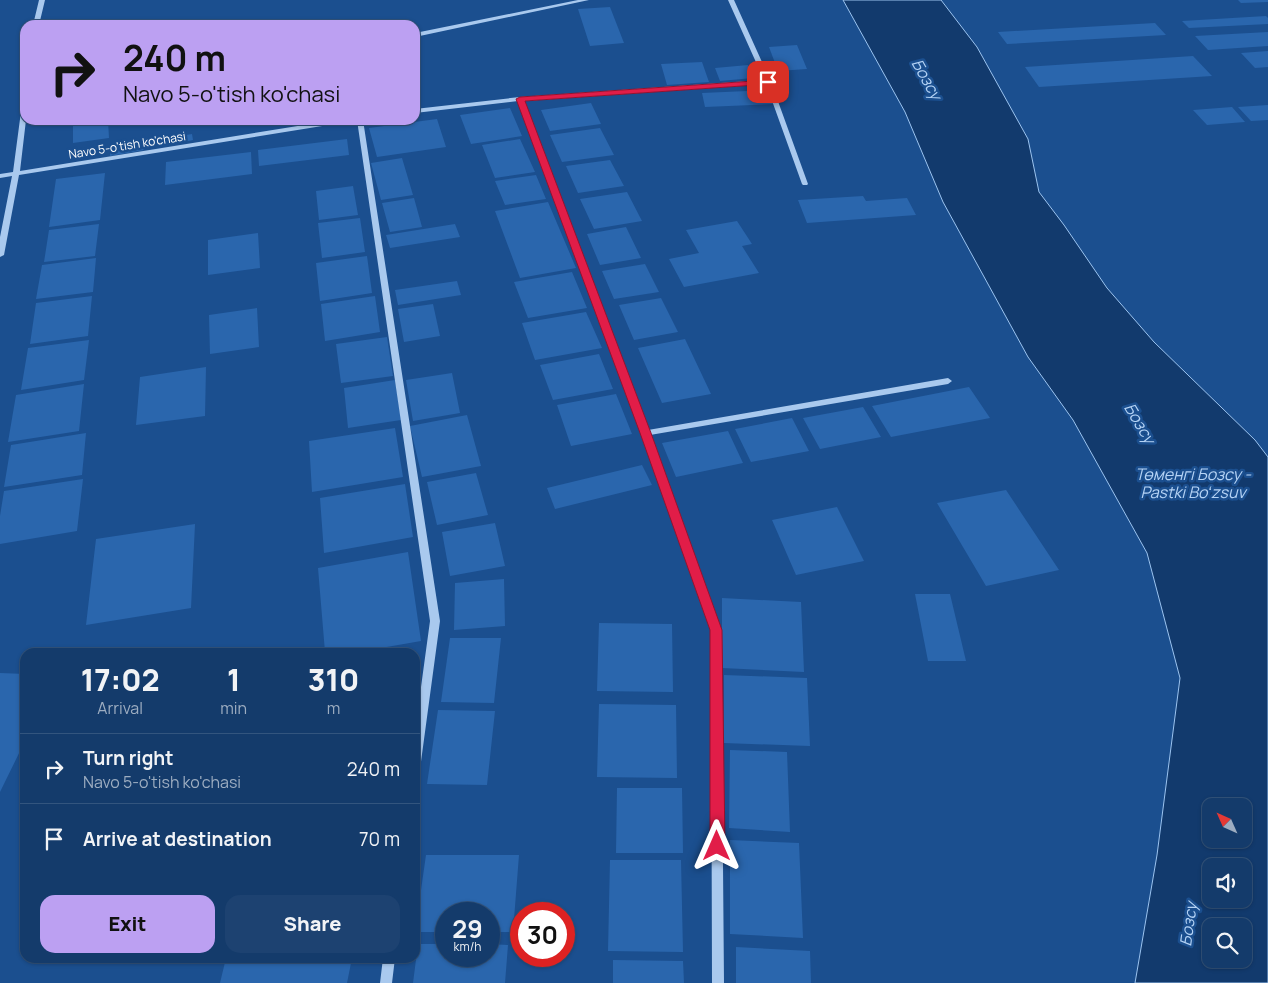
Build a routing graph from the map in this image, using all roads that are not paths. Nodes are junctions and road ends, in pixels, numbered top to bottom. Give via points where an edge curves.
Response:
1 (42, 0) edge
2 (586, 0) edge
3 (730, 0) edge
4 (37, 20) edge
5 (420, 34) edge
6 (768, 82) junction
7 (520, 99) junction
8 (420, 110) edge
9 (23, 125) edge
10 (316, 125) edge
11 (361, 125) edge
12 (16, 174) junction
13 (0, 176) edge
14 (805, 184) dead end
15 (0, 255) edge
16 (948, 381) dead end
17 (646, 433) junction
18 (420, 734) edge
19 (388, 963) edge
20 (386, 983) edge
21 (718, 983) edge

1 - 4 street
2 - 5 street
3 - 6 street
6 - 7 street
6 - 14 street
7 - 8 street
7 - 17 street
9 - 12 street
10 - 12 street, Navo 5-o'tish ko'chasi
11 - 18 street via 436,620
12 - 13 street, Navo 5-o'tish ko'chasi
12 - 15 street
16 - 17 street
17 - 21 street via 716,630
19 - 20 street

